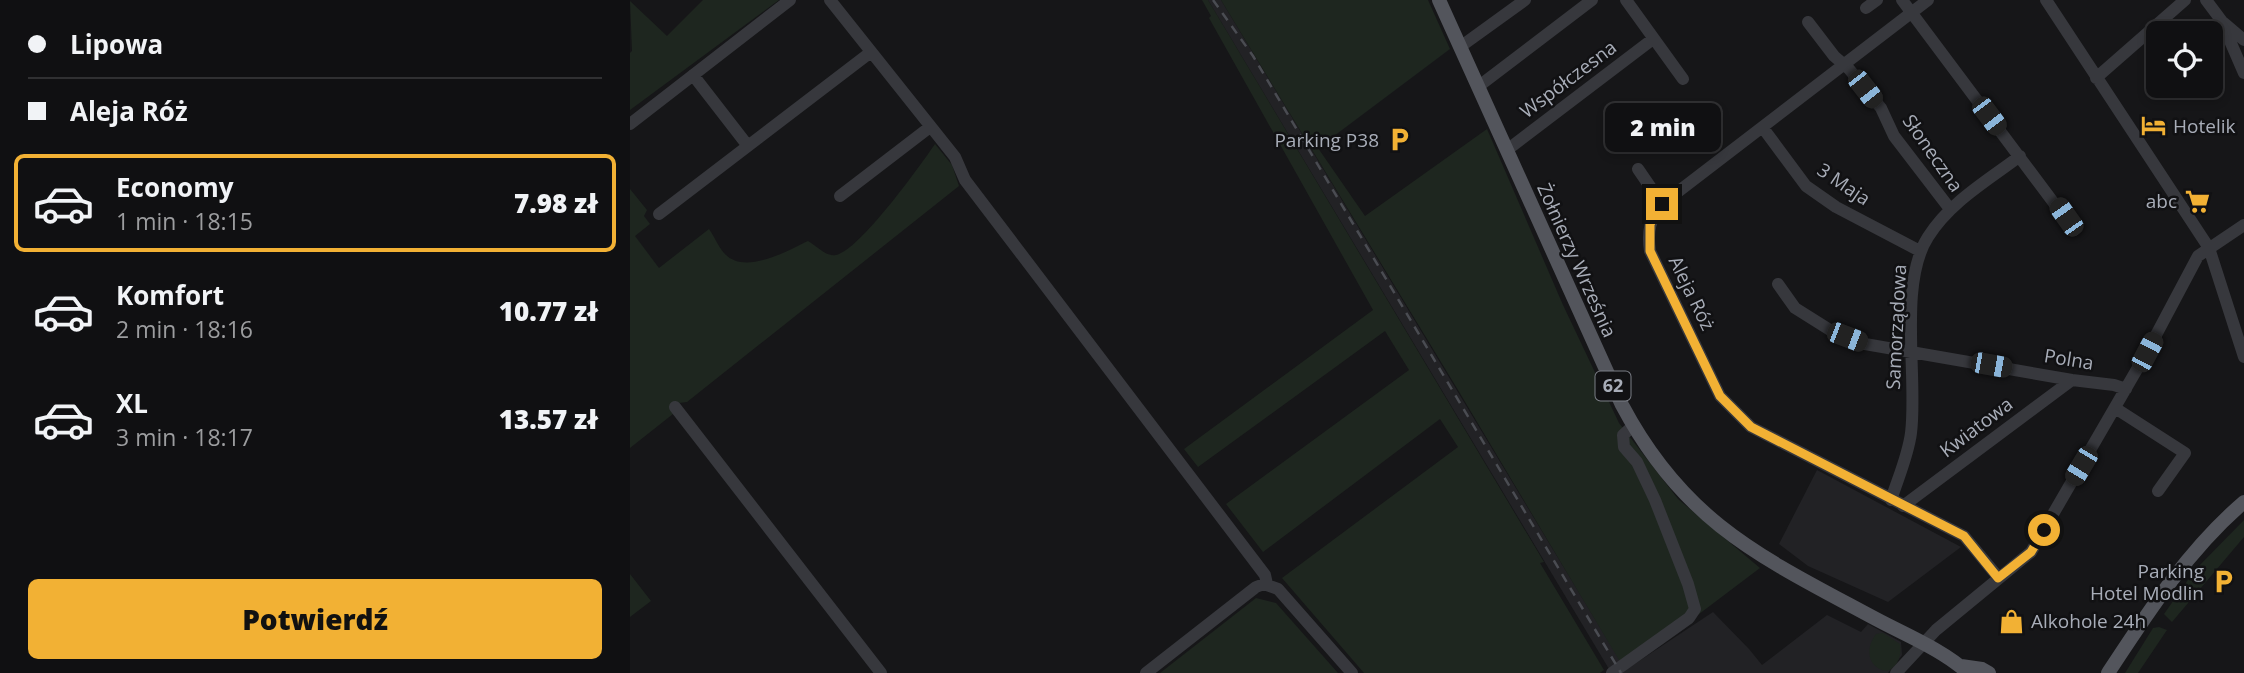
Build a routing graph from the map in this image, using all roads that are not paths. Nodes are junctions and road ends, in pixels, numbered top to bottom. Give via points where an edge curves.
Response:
1 (790, 0) edge
2 (830, 0) edge
3 (1439, 0) edge
4 (1525, 0) edge
5 (1592, 0) edge
6 (1626, 0) edge
7 (1877, 0) edge
8 (1902, 0) edge
9 (1928, 0) edge
10 (2046, 0) edge
11 (2185, 0) edge
12 (2206, 0) edge
13 (1866, 8) dead end
14 (1911, 12) junction
15 (2221, 20) junction
16 (1808, 22) dead end
17 (1653, 38) junction
18 (2244, 40) edge
19 (1460, 47) junction
20 (871, 52) junction
21 (1844, 64) junction
22 (2244, 73) edge
23 (693, 75) junction
24 (2096, 78) junction
25 (1683, 79) dead end
26 (1479, 86) junction
27 (630, 124) edge
28 (930, 127) junction
29 (1763, 128) junction
30 (748, 146) junction
31 (1507, 150) junction
32 (2020, 156) junction
33 (1638, 169) dead end
34 (840, 196) dead end
35 (1662, 204) junction
36 (1950, 209) junction
37 (659, 215) dead end
38 (2244, 225) edge
39 (2074, 230) dead end
40 (2209, 248) junction
41 (1920, 251) junction
42 (1778, 284) dead end
43 (1911, 351) junction
44 (2244, 357) edge
45 (2072, 380) junction
46 (2126, 390) junction
47 (675, 407) dead end
48 (2115, 408) junction
49 (1633, 426) junction
50 (2158, 491) dead end
51 (1891, 500) junction
52 (2244, 502) edge
53 (1903, 506) junction
54 (1998, 578) junction
55 (1267, 584) junction
56 (1922, 643) junction
57 (1965, 670) edge
58 (881, 673) edge
59 (1146, 673) edge
60 (1352, 673) edge
61 (1612, 673) edge
62 (1896, 673) edge
63 (1989, 673) edge
64 (2108, 673) edge

1 - 23 street
2 - 20 street
3 - 19 main road, Żołnierzy Września / 62
4 - 19 street
5 - 26 street
6 - 17 street
7 - 13 street
8 - 14 street
9 - 14 street
10 - 24 street
11 - 24 street
12 - 15 street
14 - 21 street
14 - 32 street
15 - 18 street
15 - 22 street
16 - 21 street, Słoneczna
17 - 25 street
17 - 31 street, Współczesna
19 - 26 main road, Żołnierzy Września / 62
20 - 28 street
20 - 30 street
21 - 29 street
21 - 36 street, Słoneczna via 1881,108 1894,136
23 - 27 street
23 - 30 street
24 - 40 street
26 - 31 main road, Żołnierzy Września / 62
28 - 34 street
28 - 55 street via 965,180 1265,575
29 - 35 street
29 - 41 street, 3 Maja via 1806,186
30 - 37 street
31 - 49 main road, Żołnierzy Września / 62
32 - 36 street, Samorządowa
32 - 39 street
33 - 35 street
35 - 51 street, Aleja Róż via 1650,224 1650,251 1720,396 1751,427
36 - 41 street, Samorządowa
38 - 40 street
40 - 44 street
40 - 46 street via 2198,256
41 - 43 street, Samorządowa
42 - 43 street, Polna via 1794,308 1830,330 1865,344
43 - 45 street, Polna
43 - 51 street, Samorządowa via 1911,432
45 - 46 street, Polna
45 - 53 street, Kwiatowa
46 - 48 street
47 - 58 street
48 - 50 street via 2185,453
48 - 54 street via 2031,552
49 - 56 main road, Żołnierzy Września / 62 via 1681,492 1730,536
49 - 61 street via 1623,435 1623,443 1655,500 1695,609
51 - 53 street, Aleja Róż
52 - 64 main road via 2175,576
53 - 54 street, Aleja Róż via 1964,536
54 - 56 street
55 - 59 street via 1256,587
55 - 60 street via 1278,589
56 - 57 main road, Żołnierzy Września / 62
56 - 62 street
57 - 63 main road, Żołnierzy Września / 62

